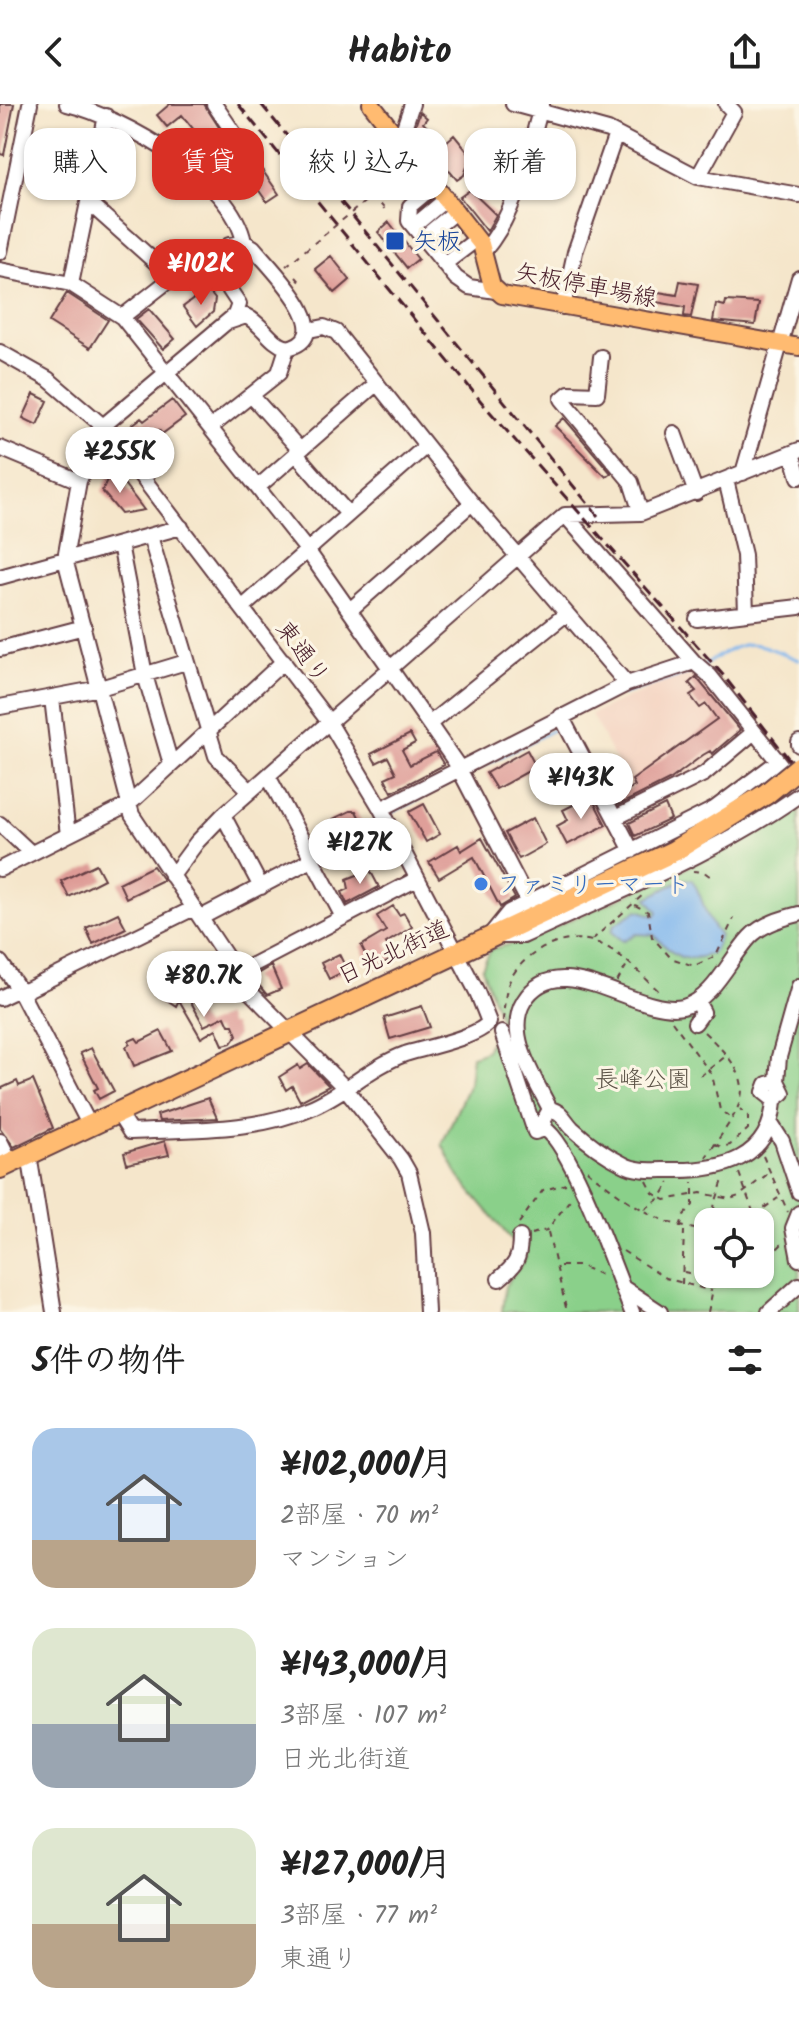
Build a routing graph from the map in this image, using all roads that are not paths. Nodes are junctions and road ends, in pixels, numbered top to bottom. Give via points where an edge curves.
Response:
1 (30, 104) edge
2 (67, 104) edge
3 (214, 104) edge
4 (371, 104) edge
5 (412, 104) edge
6 (513, 104) edge
7 (726, 104) edge
8 (541, 108) edge
9 (106, 116) junction
10 (230, 128) edge
11 (390, 128) edge
12 (404, 128) edge
13 (616, 134) junction
14 (152, 145) edge
15 (698, 177) junction
16 (799, 195) edge
17 (222, 200) edge
18 (437, 200) edge
19 (444, 200) edge
20 (447, 200) edge
21 (88, 202) junction
22 (416, 229) junction
23 (244, 242) junction
24 (480, 245) junction
25 (0, 252) edge
26 (216, 260) junction
27 (444, 264) junction
28 (0, 270) edge
29 (172, 277) junction
30 (799, 278) edge
31 (71, 284) junction
32 (496, 291) junction
33 (563, 307) junction
34 (122, 317) junction
35 (228, 322) junction
36 (309, 330) junction
37 (779, 343) junction
38 (799, 347) edge
39 (287, 348) junction
40 (0, 352) edge
41 (601, 357) dead end
42 (167, 373) junction
43 (377, 383) junction
44 (251, 395) junction
45 (103, 426) junction
46 (211, 427) junction
47 (674, 433) dead end
48 (426, 446) junction
49 (0, 448) edge
50 (796, 452) edge
51 (298, 453) junction
52 (743, 473) junction
53 (799, 477) edge
54 (726, 480) junction
55 (79, 481) junction
56 (258, 487) junction
57 (696, 493) junction
58 (472, 503) junction
59 (641, 513) junction
60 (348, 514) junction
61 (565, 515) junction
62 (181, 527) junction
63 (150, 536) junction
64 (120, 544) junction
65 (307, 550) junction
66 (517, 556) junction
67 (65, 559) junction
68 (0, 577) edge
69 (799, 607) edge
70 (242, 608) junction
71 (350, 610) junction
72 (746, 613) junction
73 (566, 614) junction
74 (697, 619) dead end
75 (84, 627) junction
76 (0, 649) edge
77 (284, 661) junction
78 (186, 662) junction
79 (694, 662) junction
80 (390, 669) junction
81 (145, 675) junction
82 (627, 684) junction
83 (100, 688) junction
84 (52, 698) junction
85 (0, 707) edge
86 (561, 716) junction
87 (329, 722) junction
88 (429, 724) junction
89 (208, 731) junction
90 (754, 732) junction
91 (777, 762) junction
92 (171, 764) junction
93 (799, 767) edge
94 (459, 769) junction
95 (268, 776) junction
96 (799, 788) edge
97 (250, 791) junction
98 (799, 795) edge
99 (128, 805) junction
100 (381, 809) junction
101 (223, 815) junction
102 (615, 818) junction
103 (0, 824) edge
104 (68, 835) junction
105 (632, 851) junction
106 (31, 853) junction
107 (311, 860) junction
108 (0, 869) edge
109 (172, 876) junction
110 (417, 879) junction
111 (261, 887) junction
112 (529, 903) junction
113 (197, 913) junction
114 (799, 914) edge
115 (343, 917) junction
116 (490, 936) junction
117 (455, 952) junction
118 (0, 962) edge
119 (237, 973) junction
120 (799, 986) edge
121 (20, 991) junction
122 (0, 998) edge
123 (697, 1001) junction
124 (695, 1023) road end
125 (290, 1030) junction
126 (502, 1033) road end
127 (346, 1089) junction
128 (550, 1109) junction
129 (118, 1113) junction
130 (771, 1124) junction
131 (90, 1126) junction
132 (545, 1129) junction
133 (0, 1141) edge
134 (13, 1162) edge
135 (799, 1192) edge
136 (795, 1221) edge
137 (520, 1237) road end
138 (799, 1259) edge
139 (499, 1279) dead end
140 (799, 1285) edge
141 (622, 1287) junction
142 (54, 1312) edge
143 (427, 1312) edge
144 (632, 1312) edge
145 (660, 1312) edge
146 (769, 1312) edge

1 - 25 street
2 - 9 street
3 - 10 street
4 - 11 main road, 矢板停車場線
5 - 12 street
6 - 8 street
7 - 15 street via 734,112
8 - 13 street
8 - 24 street via 502,223
9 - 14 street
9 - 21 street
13 - 15 street
13 - 33 street via 575,252
15 - 16 street
17 - 23 street via 239,221
18 - 22 street via 410,206
19 - 22 street
20 - 24 main road, 矢板停車場線
21 - 29 street
21 - 31 street
22 - 27 street
23 - 26 street via 229,245
23 - 36 street via 301,307
24 - 27 street
24 - 32 main road, 矢板停車場線
26 - 29 street via 195,260
26 - 35 street via 217,271 239,304
27 - 32 street via 469,287
28 - 31 street
29 - 34 street
30 - 37 street
31 - 34 street
32 - 33 main road, 矢板停車場線 via 516,300
33 - 37 main road, 矢板停車場線
34 - 42 street
35 - 39 street via 246,316
35 - 42 street
36 - 39 street via 306,338
36 - 43 street via 324,327 336,332
37 - 38 main road, 矢板停車場線
37 - 52 street
39 - 44 street via 279,373
40 - 45 street, 東通り via 48,379
41 - 59 street via 597,394 569,393 562,399 631,482
42 - 45 street
42 - 46 street
43 - 48 street
43 - 51 street
44 - 46 street
44 - 51 street
45 - 55 street
45 - 62 street, 東通り
46 - 56 street
47 - 57 street
48 - 58 street
48 - 60 street
49 - 55 street
50 - 52 street
50 - 53 street
51 - 56 street
51 - 60 street
52 - 54 street
54 - 57 street
54 - 72 street via 744,555
55 - 67 street
56 - 65 street
57 - 59 street
58 - 66 street
58 - 71 street
59 - 61 street
60 - 65 street
61 - 66 street
61 - 79 street
62 - 63 street
62 - 70 street, 東通り
63 - 64 street
63 - 78 street
64 - 67 street
64 - 81 street
65 - 70 street
65 - 71 street
66 - 73 street
66 - 80 street
67 - 68 street
67 - 75 street
69 - 72 street
70 - 77 street, 東通り
71 - 80 street
72 - 74 street
73 - 82 street
73 - 88 street
75 - 76 street
75 - 83 street
77 - 87 street, 東通り
77 - 89 street
78 - 81 street
78 - 89 street
79 - 82 street
79 - 90 street
80 - 87 street
80 - 88 street
81 - 83 street
81 - 92 street
82 - 86 street
83 - 84 street
83 - 99 street
84 - 85 street
84 - 104 street
86 - 94 street
86 - 102 street
87 - 95 street
87 - 100 street, 東通り
88 - 94 street
89 - 92 street
89 - 97 street via 216,756
90 - 91 street
90 - 102 street via 704,774
91 - 96 street
91 - 105 street via 714,809
92 - 99 street
93 - 116 highway, 日光北街道, bridge via 766,794 674,851
94 - 100 street
94 - 112 street
95 - 97 street
95 - 107 street
97 - 101 street
98 - 116 street via 706,852 523,936
99 - 104 street
99 - 109 street
100 - 110 street, 東通り
101 - 109 street
101 - 111 street
102 - 105 street
103 - 106 street
104 - 106 street
105 - 112 street
106 - 108 street
107 - 111 street
107 - 115 street
109 - 113 street
110 - 115 street
110 - 117 street, 東通り
111 - 113 street
112 - 116 street via 509,912
113 - 119 street
113 - 121 street
114 - 123 street via 751,935
115 - 119 street
116 - 117 highway, 日光北街道
117 - 125 highway, 日光北街道
117 - 127 street, 東通り via 489,1022 476,1032 403,1055
118 - 121 street
119 - 125 street
120 - 130 street via 784,1033 777,1081 767,1084 764,1092 774,1100
121 - 122 street
121 - 131 street
123 - 124 street via 703,1012
123 - 128 street via 675,1008 651,1006 613,989 560,979 536,986 519,1009 519,1039
125 - 127 street
125 - 129 highway, 日光北街道
126 - 132 street via 535,1132
127 - 129 street via 287,1116 231,1126 130,1132
127 - 143 street via 409,1173 423,1233
128 - 130 street via 602,1151 645,1170 695,1171 728,1165 758,1143
128 - 132 street
129 - 131 highway, 日光北街道
130 - 135 street
131 - 134 highway, 日光北街道
132 - 141 street via 571,1160
133 - 134 street
134 - 142 street
136 - 138 street
137 - 139 street via 516,1265
140 - 146 street
141 - 144 street
141 - 145 street

